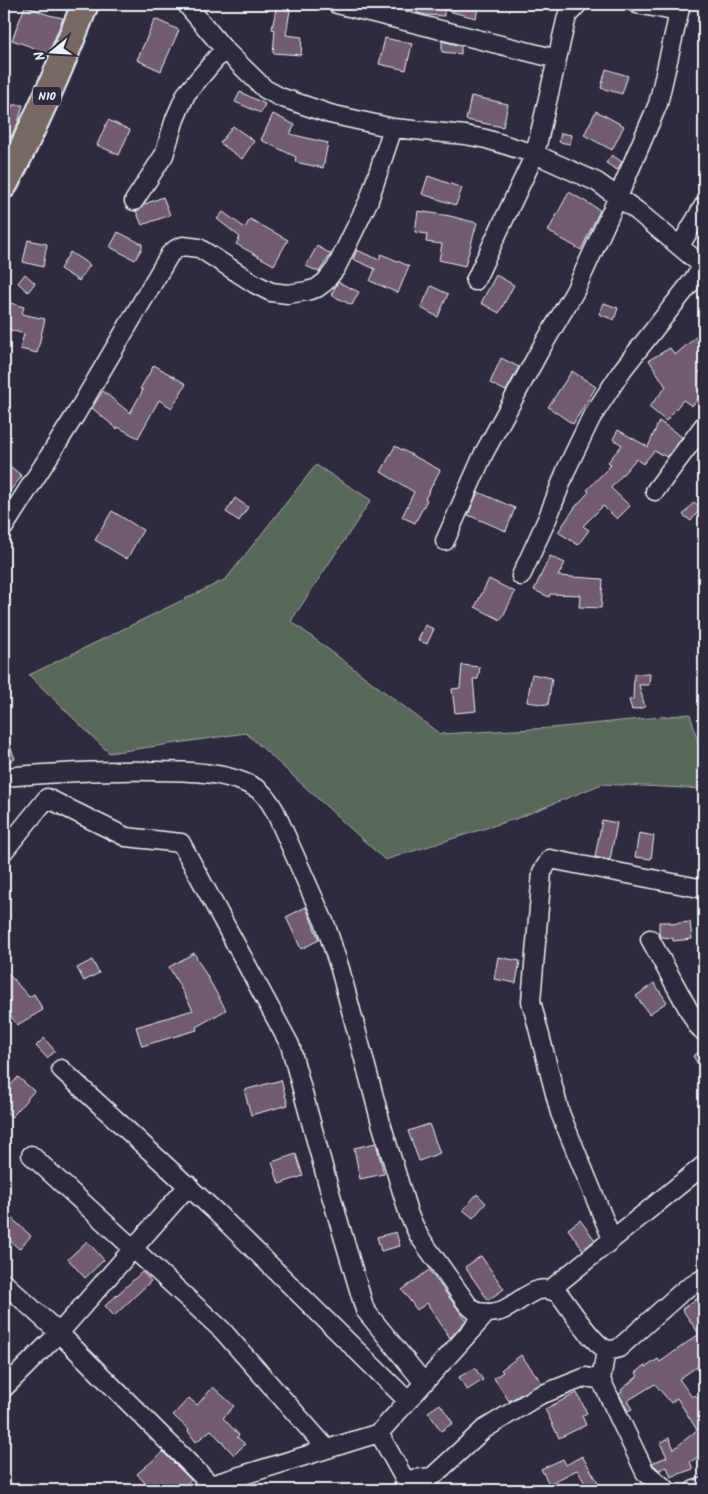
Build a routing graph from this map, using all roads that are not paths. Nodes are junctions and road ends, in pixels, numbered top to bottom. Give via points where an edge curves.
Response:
1 (186, 4) edge
2 (336, 4) edge
3 (578, 4) edge
4 (637, 4) edge
5 (81, 5) edge
6 (680, 8) edge
7 (224, 50) junction
8 (557, 59) junction
9 (393, 128) junction
10 (535, 154) junction
11 (4, 185) edge
12 (618, 197) junction
13 (134, 201) dead end
14 (704, 205) edge
15 (680, 246) junction
16 (704, 266) edge
17 (475, 281) dead end
18 (704, 425) edge
19 (654, 491) dead end
20 (4, 527) edge
21 (445, 541) dead end
22 (521, 576) dead end
23 (4, 777) edge
24 (4, 850) edge
25 (704, 889) edge
26 (650, 939) dead end
27 (704, 1032) edge
28 (61, 1069) dead end
29 (31, 1155) dead end
30 (704, 1165) edge
31 (188, 1186) junction
32 (612, 1239) junction
33 (133, 1249) junction
34 (704, 1278) edge
35 (4, 1283) edge
36 (551, 1289) junction
37 (486, 1314) junction
38 (59, 1332) junction
39 (606, 1350) junction
40 (601, 1380) junction
41 (424, 1383) junction
42 (4, 1388) edge
43 (408, 1401) junction
44 (380, 1433) junction
45 (327, 1449) junction
46 (406, 1485) edge
47 (704, 1487) edge
48 (206, 1488) edge
49 (667, 1490) edge
50 (694, 1490) edge

1 - 7 street
2 - 8 street
3 - 8 street via 567,16
4 - 6 street
5 - 11 highway, N10 via 64,58
6 - 12 street via 658,104
7 - 9 street via 265,89 280,97 330,114
7 - 13 street via 186,94 164,154
8 - 10 street
9 - 10 street via 472,137
9 - 20 street via 369,200 336,268 317,288 288,294 271,292 199,248 183,246 170,254 76,414
10 - 12 street via 597,182
10 - 17 street
12 - 15 street
12 - 21 street via 575,291 484,453
14 - 15 street
15 - 16 street
16 - 22 street via 623,369 591,418
18 - 19 street
23 - 37 street via 101,770 200,771 236,780 267,797 326,926 409,1215 419,1236 468,1304 476,1312
24 - 41 street via 47,798 126,837 180,843 290,1045 365,1310
25 - 32 street via 550,859 542,872 531,1001 560,1114
26 - 27 street
28 - 31 street
29 - 33 street
30 - 32 street
31 - 33 street
31 - 43 street
32 - 36 street
33 - 38 street
33 - 45 street via 222,1330
34 - 39 street via 684,1290 619,1348
35 - 38 street
36 - 37 street via 542,1288 504,1310
36 - 39 street via 559,1294 596,1342
37 - 41 street
38 - 42 street
38 - 48 street
39 - 40 street
40 - 46 street via 586,1377 538,1396 483,1430 432,1477
40 - 49 street via 645,1472
41 - 43 street
43 - 44 street
44 - 45 street
44 - 46 street
45 - 48 street
47 - 50 street

